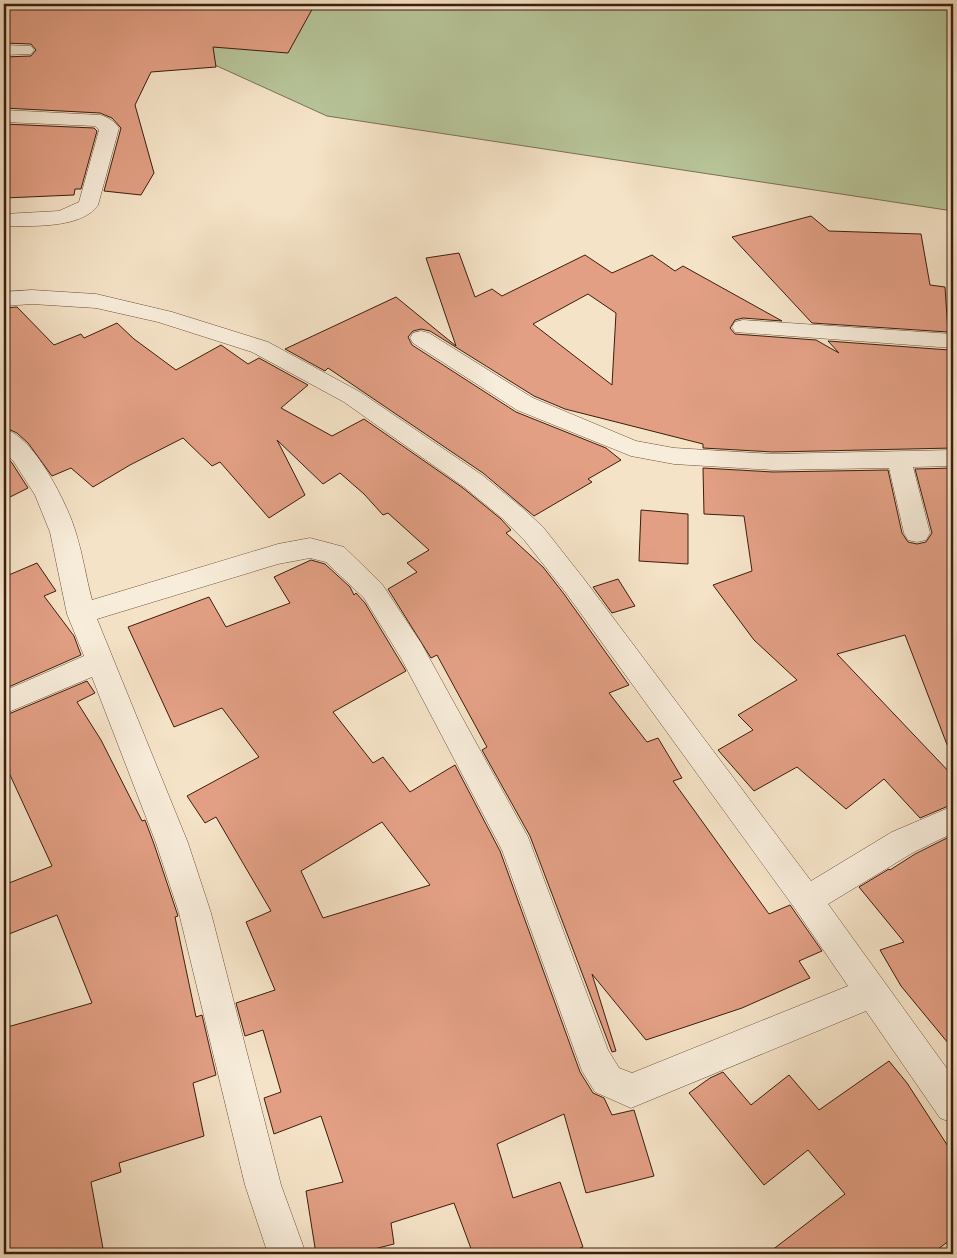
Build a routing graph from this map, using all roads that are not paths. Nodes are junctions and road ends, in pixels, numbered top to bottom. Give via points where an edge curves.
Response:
1 (4, 50) edge
2 (26, 50) dead end
3 (4, 116) edge
4 (4, 220) edge
5 (4, 299) edge
6 (743, 327) dead end
7 (421, 338) dead end
8 (953, 341) edge
9 (4, 437) edge
10 (953, 458) edge
11 (899, 460) junction
12 (917, 533) dead end
13 (81, 614) junction
14 (100, 662) junction
15 (4, 703) edge
16 (953, 818) edge
17 (807, 900) junction
18 (872, 992) junction
19 (953, 1106) edge
20 (287, 1254) edge

1 - 2 street
3 - 4 street via 100,121 109,128 88,205 82,210 58,216
5 - 17 street via 32,296 96,301 164,317 260,347 352,397 473,481 534,534
6 - 8 street
7 - 11 street via 525,404 631,448 674,456 774,462
9 - 13 street via 22,456 48,494 63,532
10 - 11 street
11 - 12 street
13 - 14 street
13 - 18 street via 278,554 310,548 335,554 373,591 411,651 517,847 594,1060 607,1080 631,1091
14 - 15 street
14 - 20 street via 172,843 195,913 257,1165
16 - 17 street via 904,842
17 - 18 street
18 - 19 street

